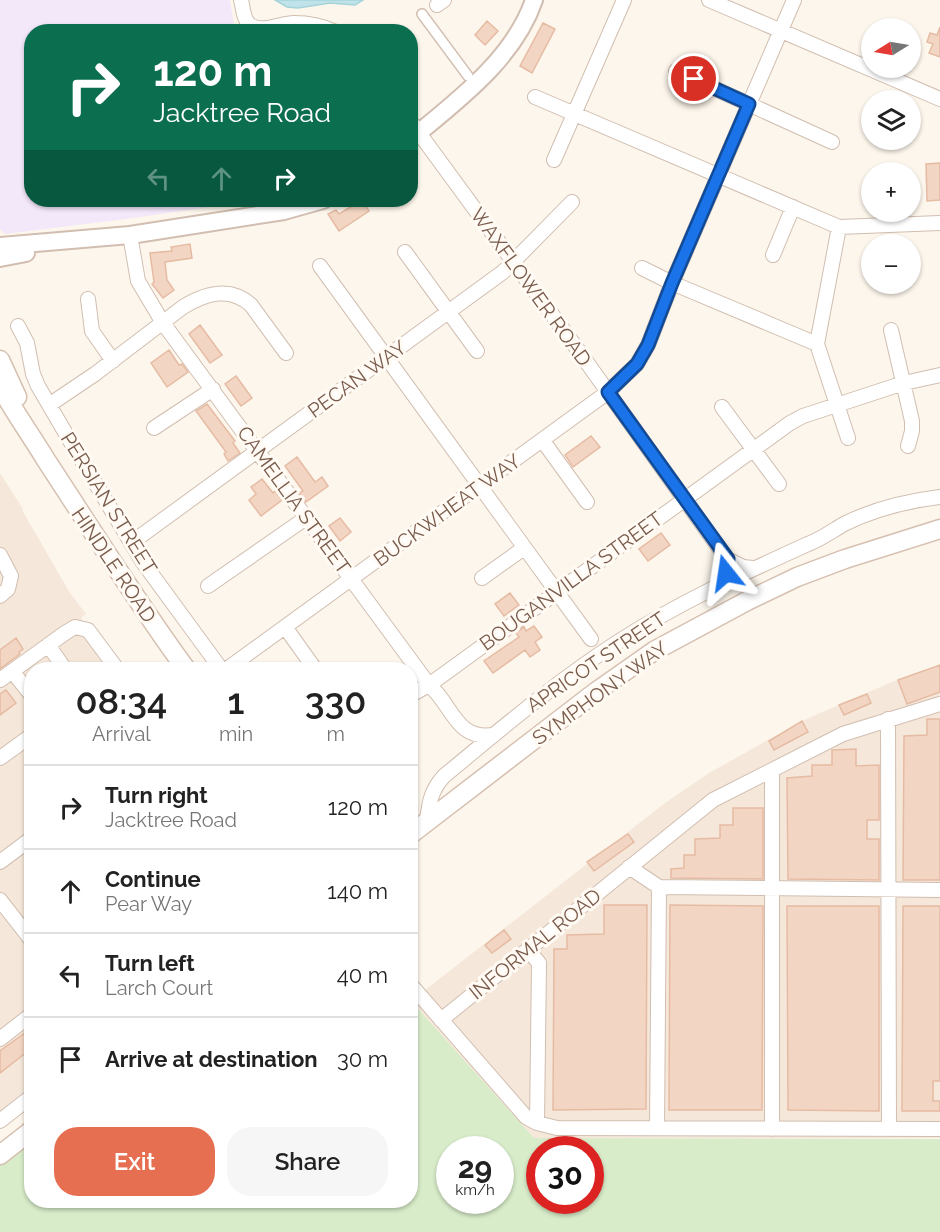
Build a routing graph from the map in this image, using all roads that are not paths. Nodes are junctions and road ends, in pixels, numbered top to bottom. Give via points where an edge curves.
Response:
1 (241, 0) edge
2 (534, 0) edge
3 (624, 0) edge
4 (709, 0) edge
5 (794, 0) edge
6 (422, 14) dead end
7 (252, 24) edge
8 (286, 24) edge
9 (309, 24) edge
10 (781, 31) junction
11 (676, 71) dead end
12 (468, 76) dead end
13 (535, 97) dead end
14 (940, 99) edge
15 (749, 104) junction
16 (574, 115) junction
17 (418, 127) edge
18 (418, 138) edge
19 (832, 142) dead end
20 (554, 160) dead end
21 (719, 175) junction
22 (572, 202) dead end
23 (298, 207) edge
24 (793, 207) junction
25 (940, 223) edge
26 (838, 227) junction
27 (130, 235) junction
28 (112, 237) junction
29 (0, 246) edge
30 (405, 252) dead end
31 (773, 255) dead end
32 (0, 258) edge
33 (513, 263) junction
34 (320, 266) dead end
35 (642, 268) dead end
36 (672, 283) junction
37 (88, 299) dead end
38 (448, 312) junction
39 (163, 323) junction
40 (18, 326) dead end
41 (891, 330) dead end
42 (817, 344) junction
43 (477, 351) dead end
44 (286, 353) dead end
45 (386, 358) junction
46 (0, 360) edge
47 (113, 361) junction
48 (940, 375) edge
49 (904, 383) junction
50 (0, 386) edge
51 (213, 389) junction
52 (608, 392) junction
53 (49, 405) junction
54 (836, 405) junction
55 (723, 407) dead end
56 (154, 428) dead end
57 (848, 438) dead end
58 (543, 441) junction
59 (908, 446) dead end
60 (753, 449) junction
61 (258, 451) junction
62 (46, 459) junction
63 (779, 484) dead end
64 (479, 487) junction
65 (940, 496) edge
66 (684, 498) junction
67 (587, 502) dead end
68 (306, 518) junction
69 (940, 529) edge
70 (131, 543) junction
71 (524, 549) junction
72 (0, 555) edge
73 (728, 559) junction
74 (753, 568) junction
75 (482, 578) dead end
76 (352, 580) junction
77 (720, 585) junction
78 (208, 586) dead end
79 (556, 592) junction
80 (0, 596) edge
81 (285, 627) junction
82 (591, 639) dead end
83 (48, 645) junction
84 (24, 662) edge
85 (24, 662) edge
86 (60, 662) edge
87 (112, 662) edge
88 (181, 662) edge
89 (216, 662) edge
90 (237, 662) edge
91 (310, 662) edge
92 (412, 662) edge
93 (418, 670) edge
94 (12, 671) junction
95 (0, 680) edge
96 (429, 685) junction
97 (24, 686) edge
98 (418, 691) edge
99 (940, 704) edge
100 (888, 719) junction
101 (493, 735) junction
102 (24, 741) edge
103 (0, 758) edge
104 (772, 770) junction
105 (427, 821) junction
106 (418, 828) edge
107 (24, 844) edge
108 (0, 862) edge
109 (629, 867) junction
110 (659, 887) junction
111 (772, 889) junction
112 (888, 890) junction
113 (940, 891) edge
114 (0, 900) edge
115 (24, 931) edge
116 (528, 950) junction
117 (418, 993) edge
118 (24, 1019) edge
119 (441, 1020) junction
120 (3, 1031) edge
121 (24, 1102) edge
122 (0, 1121) edge
123 (537, 1123) junction
124 (657, 1128) junction
125 (772, 1129) junction
126 (889, 1129) junction
127 (940, 1129) edge
128 (24, 1136) edge
129 (0, 1155) edge

1 - 7 street via 246,19
2 - 17 street via 504,53 476,83
3 - 16 street
4 - 10 street
5 - 10 street, BUCKWHEAT WAY
6 - 12 street
8 - 9 street
10 - 14 street
10 - 15 street, BUCKWHEAT WAY
11 - 15 street
13 - 16 street
15 - 19 street
15 - 21 street, BUCKWHEAT WAY
16 - 20 street
16 - 21 street
18 - 33 street, WAXFLOWER ROAD
21 - 24 street
21 - 36 street, BUCKWHEAT WAY
22 - 33 street, PECAN WAY
23 - 27 street
24 - 26 street
24 - 31 street
25 - 26 street
26 - 42 street
27 - 28 street
27 - 39 street, CAMELLIA STREET via 138,281
28 - 29 street
28 - 32 street
30 - 38 street
33 - 38 street, PECAN WAY
33 - 52 street, WAXFLOWER ROAD
34 - 45 street
35 - 36 street
36 - 42 street
36 - 52 street, BUCKWHEAT WAY via 637,364
37 - 47 street via 92,331
38 - 43 street
38 - 45 street, PECAN WAY
39 - 44 street via 199,298 223,293 238,295 251,305
39 - 47 street
39 - 51 street, CAMELLIA STREET
40 - 53 street, PERSIAN STREET via 27,343 33,374
41 - 49 street
42 - 54 street
45 - 61 street, PECAN WAY
45 - 64 street
46 - 62 main road, HINDLE ROAD
47 - 53 street
48 - 49 street, BOUGANVILLA STREET
49 - 54 street, BOUGANVILLA STREET
49 - 59 street via 913,426
50 - 62 main road, HINDLE ROAD
51 - 56 street
51 - 61 street, CAMELLIA STREET
52 - 58 street, BUCKWHEAT WAY
52 - 66 street, WAXFLOWER ROAD
53 - 70 street, PERSIAN STREET
54 - 57 street
54 - 60 street, BOUGANVILLA STREET via 803,416
55 - 60 street
58 - 64 street, BUCKWHEAT WAY
58 - 67 street
60 - 63 street
60 - 66 street, BOUGANVILLA STREET
61 - 68 street, CAMELLIA STREET
61 - 70 street, PECAN WAY
62 - 88 main road, HINDLE ROAD
64 - 71 street
64 - 76 street, BUCKWHEAT WAY
65 - 74 street, APRICOT STREET via 874,512
66 - 73 street, WAXFLOWER ROAD
66 - 79 street, BOUGANVILLA STREET
68 - 76 street, CAMELLIA STREET
68 - 78 street
69 - 105 main road, SYMPHONY WAY via 797,578 654,651
70 - 89 street, PERSIAN STREET
71 - 75 street
71 - 79 street
72 - 80 street via 11,581
73 - 74 street
73 - 77 street
74 - 77 street, APRICOT STREET
76 - 81 street, BUCKWHEAT WAY
76 - 92 street, CAMELLIA STREET
77 - 101 street, APRICOT STREET via 621,640
79 - 82 street
79 - 96 street, BOUGANVILLA STREET
81 - 90 street, BUCKWHEAT WAY
81 - 91 street
83 - 84 street
83 - 86 street
83 - 87 street via 70,629 84,628
85 - 94 street
93 - 96 street, CAMELLIA STREET
94 - 95 street
94 - 97 street
96 - 98 street, BOUGANVILLA STREET
96 - 101 street, CAMELLIA STREET via 465,730
99 - 100 street, INFORMAL ROAD
100 - 104 street, INFORMAL ROAD via 843,734
100 - 112 street
101 - 105 street, APRICOT STREET via 436,785
102 - 103 street
104 - 109 street, INFORMAL ROAD via 713,800
104 - 111 street
105 - 106 main road, SYMPHONY WAY
107 - 108 street
109 - 110 street
109 - 116 street, INFORMAL ROAD
110 - 111 street
110 - 124 street
111 - 112 street
111 - 125 street
112 - 113 street
112 - 126 street
114 - 115 street
116 - 119 street, INFORMAL ROAD
116 - 123 street via 539,963
117 - 119 street
118 - 120 street
119 - 123 street via 526,1117
121 - 122 street
123 - 124 street via 557,1128
124 - 125 street
125 - 126 street
126 - 127 street
128 - 129 main road

